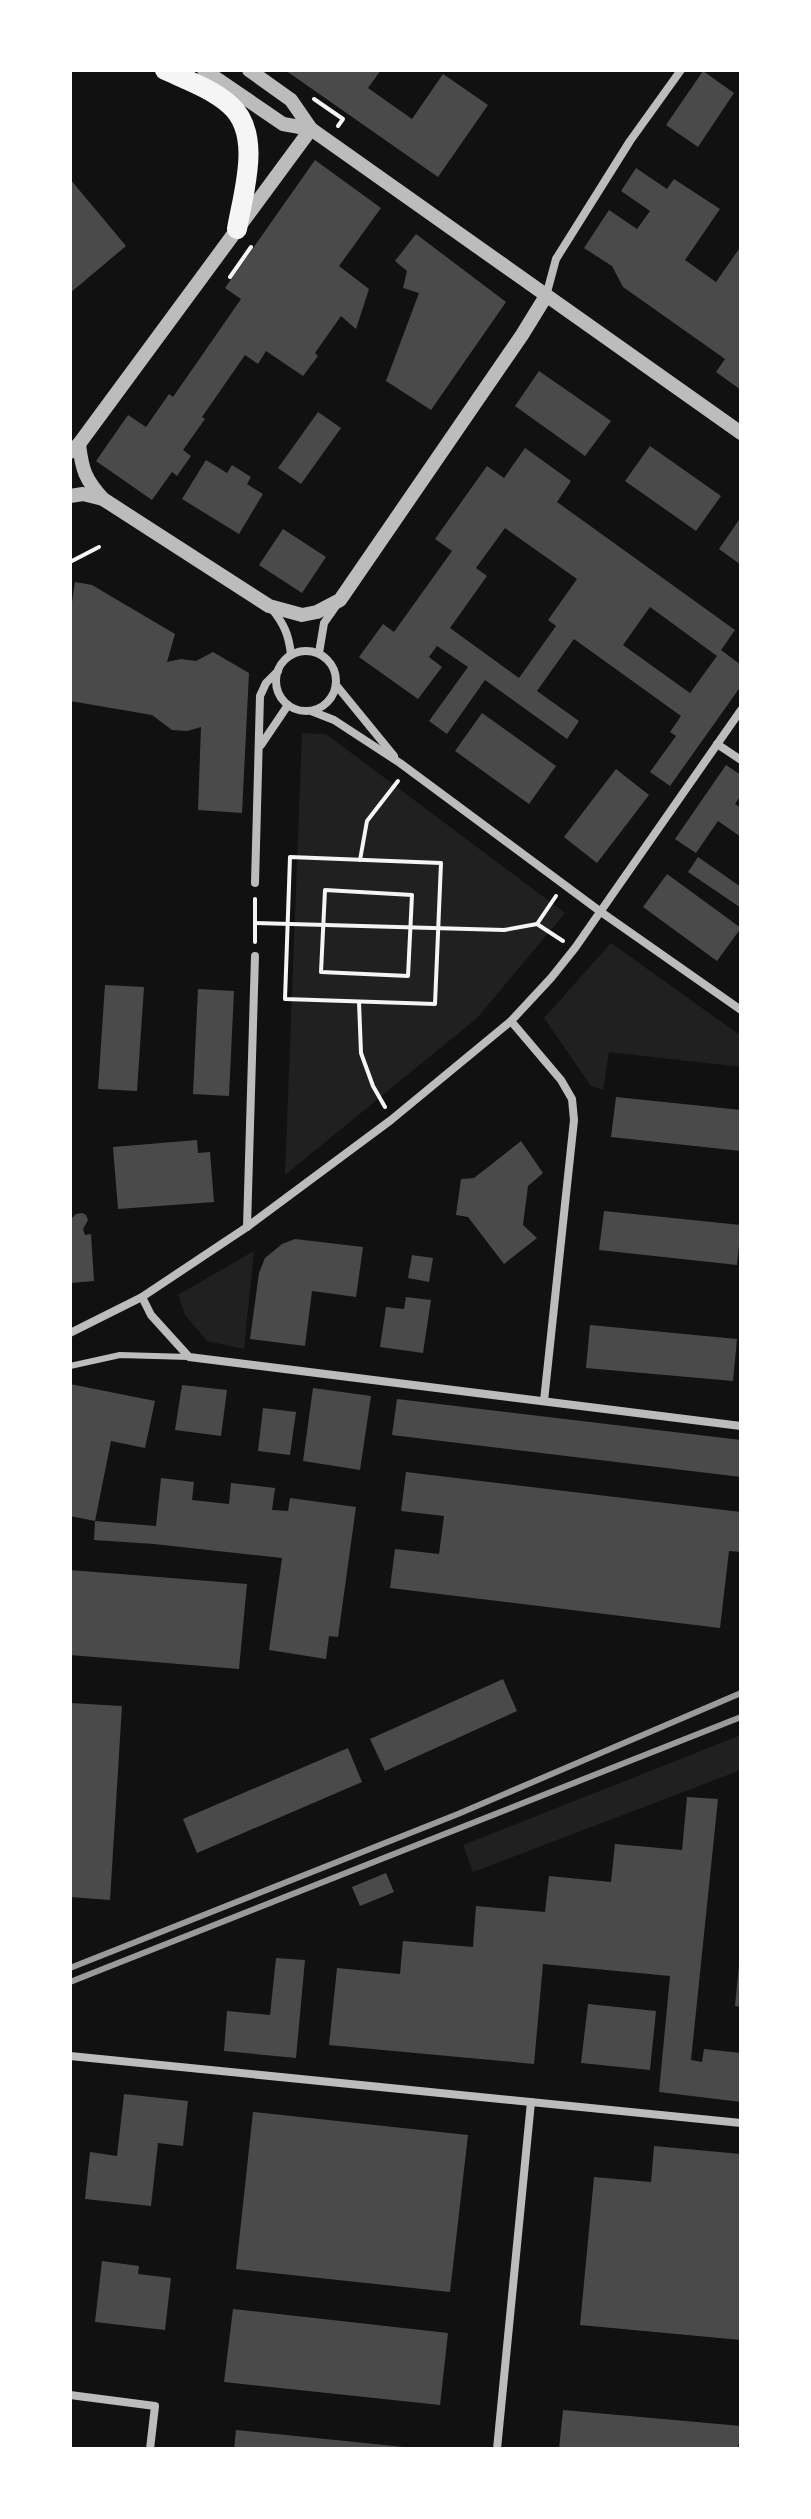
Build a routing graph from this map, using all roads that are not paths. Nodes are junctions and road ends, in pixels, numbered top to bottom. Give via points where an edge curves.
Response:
1 (165, 70) edge
2 (204, 70) edge
3 (249, 70) edge
4 (681, 70) edge
5 (311, 129) junction
6 (237, 229) junction
7 (546, 296) junction
8 (741, 433) edge
9 (75, 448) edge
10 (70, 496) edge
11 (103, 499) junction
12 (340, 600) junction
13 (269, 606) junction
14 (319, 653) junction
15 (291, 655) junction
16 (278, 671) junction
17 (336, 685) junction
18 (288, 705) junction
19 (741, 710) edge
20 (311, 711) junction
21 (717, 744) junction
22 (260, 746) junction
23 (741, 760) edge
24 (400, 763) junction
25 (255, 883) road end
26 (601, 912) junction
27 (255, 956) road end
28 (741, 1010) edge
29 (511, 1021) junction
30 (247, 1227) junction
31 (142, 1297) junction
32 (70, 1333) edge
33 (189, 1357) junction
34 (70, 1366) edge
35 (544, 1401) junction
36 (741, 1426) edge
37 (70, 2056) edge
38 (531, 2102) junction
39 (741, 2123) edge
40 (70, 2395) edge
41 (150, 2449) edge
42 (497, 2449) edge

1 - 6 highway via 232,106 247,133 249,164
2 - 5 street via 283,124
3 - 5 street via 291,100
4 - 7 street via 556,259
5 - 6 street
5 - 7 street
6 - 9 street
7 - 8 street
7 - 12 street
9 - 11 street via 89,483
10 - 11 street
11 - 13 street
12 - 13 street via 302,615
12 - 14 street via 324,623
13 - 15 street via 284,624
14 - 15 street
14 - 17 street via 333,667
15 - 16 street
16 - 18 street via 278,691
16 - 22 street via 260,696
17 - 20 street via 329,701
17 - 24 street
18 - 20 street
18 - 22 street
19 - 21 street
20 - 24 street
21 - 23 street
21 - 26 street
22 - 25 street
24 - 26 street
26 - 28 street
26 - 29 street
27 - 30 street
29 - 30 street via 391,1120
29 - 35 street via 561,1080 572,1099 574,1120
30 - 31 street
31 - 32 street
31 - 33 street via 151,1315
33 - 34 lane via 120,1355
33 - 35 street
35 - 36 street
37 - 38 street
38 - 39 street
38 - 42 street
40 - 41 street via 155,2406

